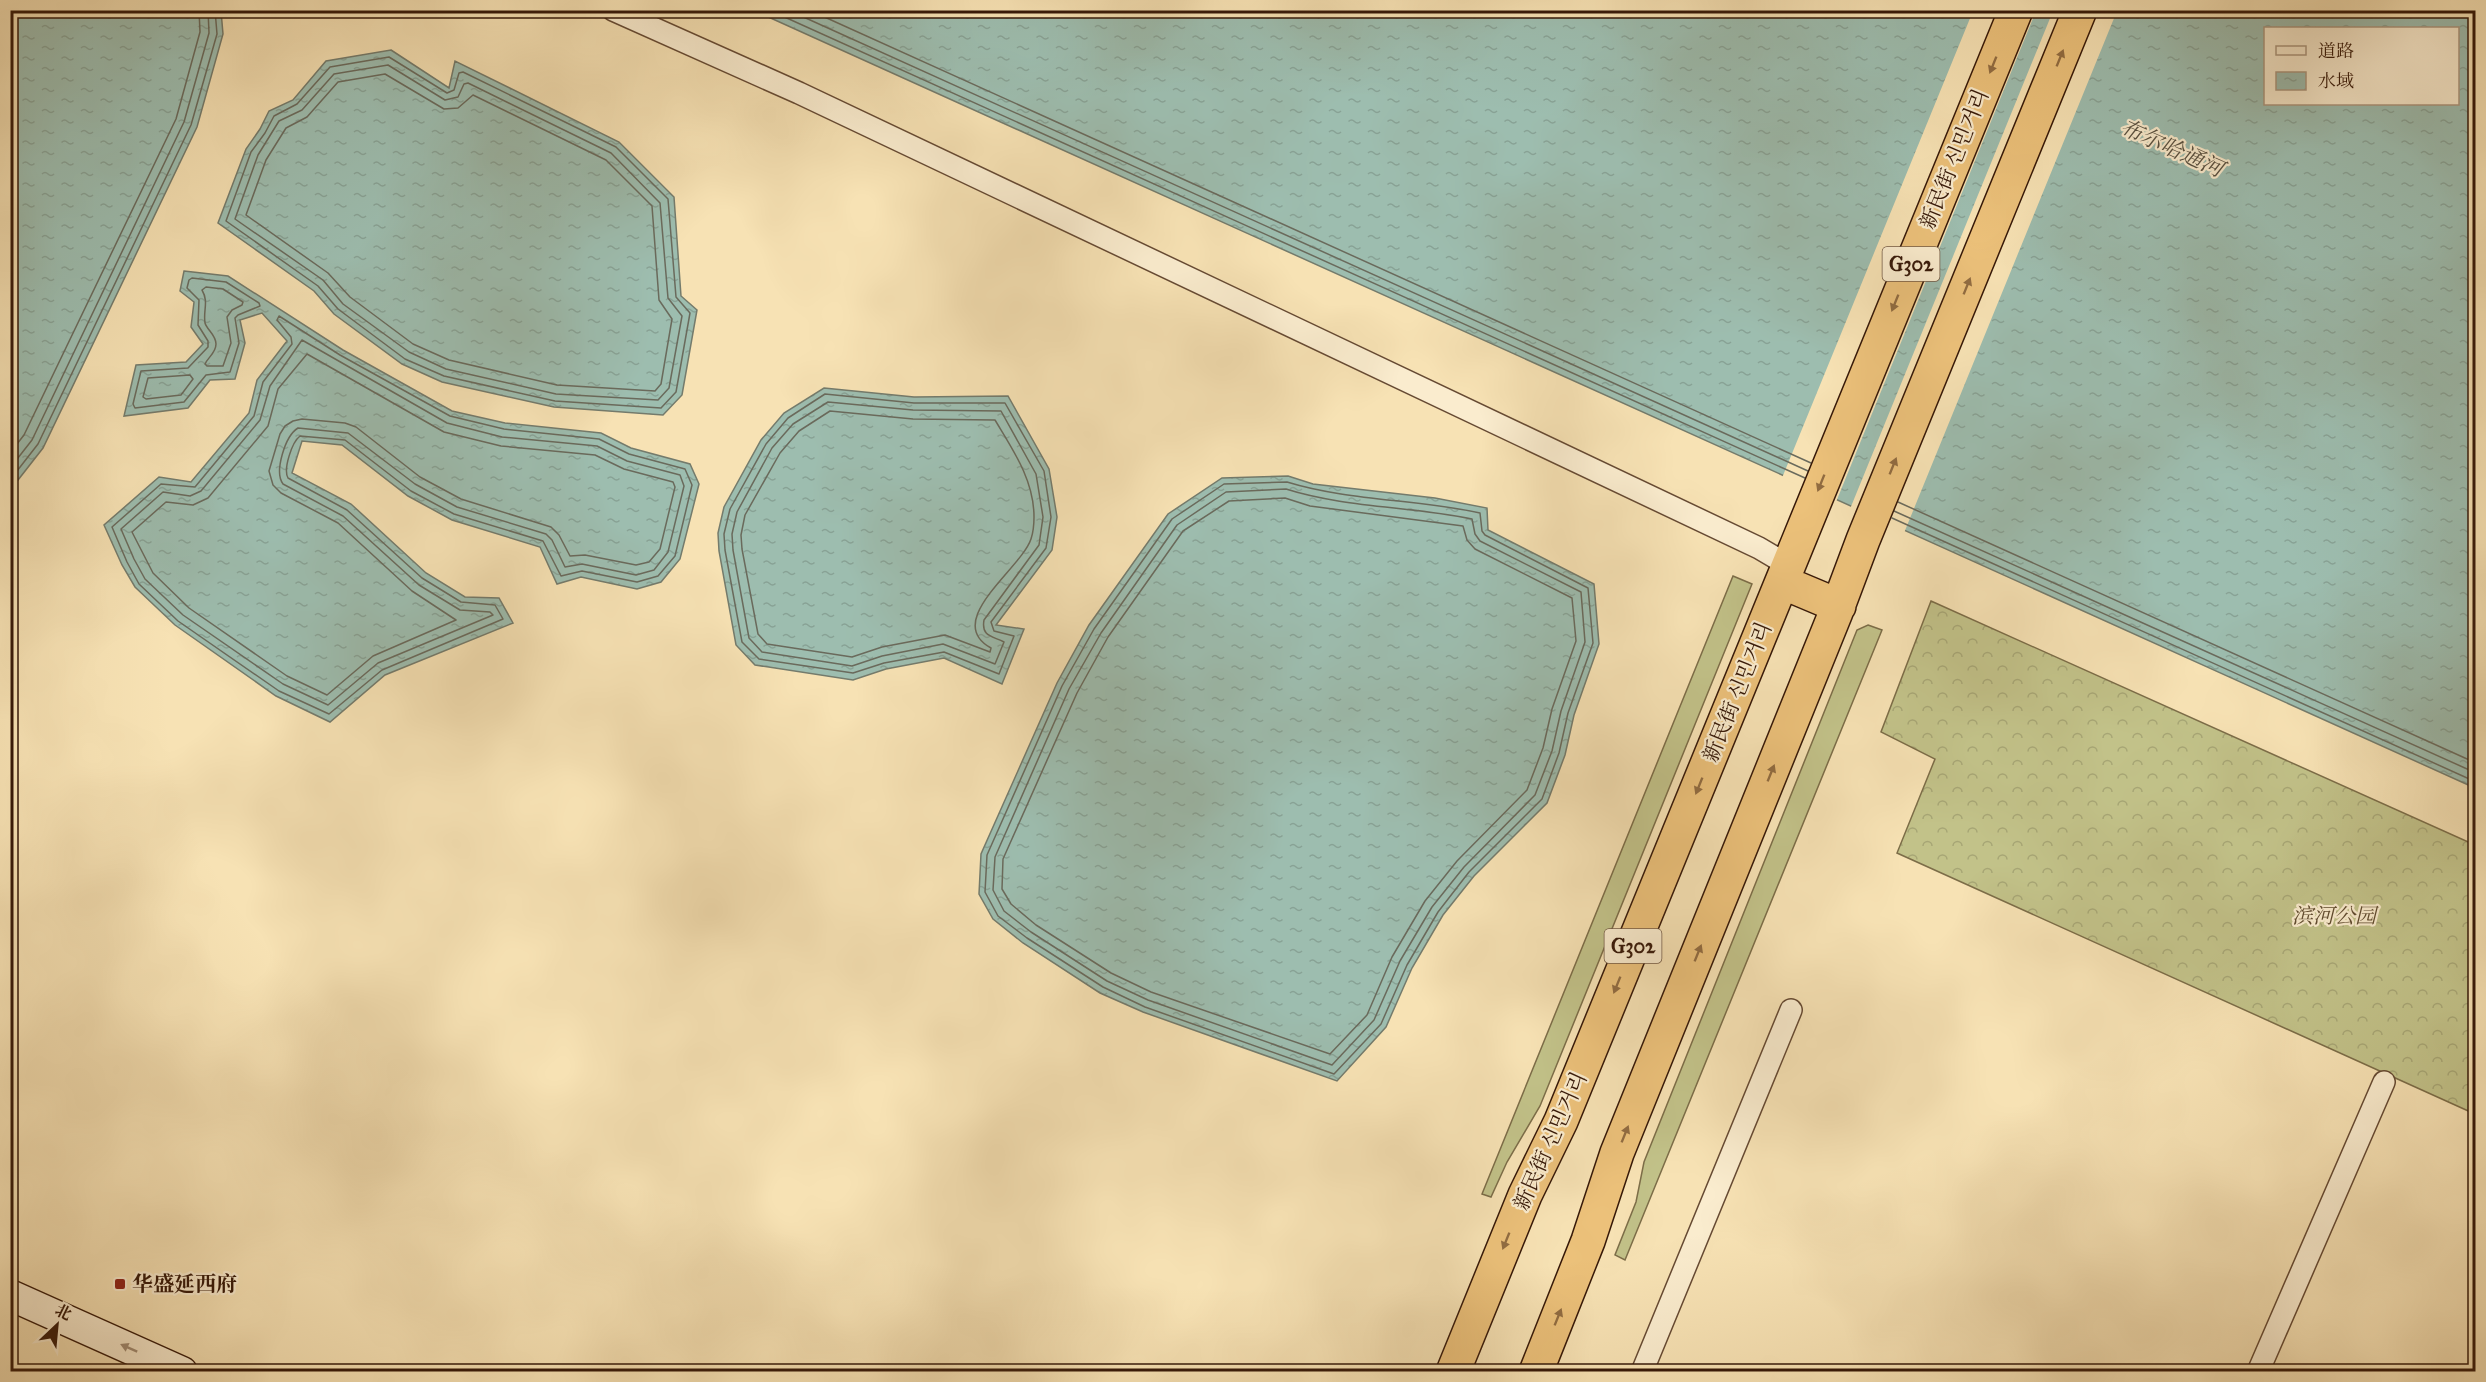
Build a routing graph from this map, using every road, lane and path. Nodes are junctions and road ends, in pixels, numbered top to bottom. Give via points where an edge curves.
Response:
1 (613, 10) edge
2 (2016, 10) edge
3 (2080, 10) edge
4 (1785, 574) junction
5 (1839, 606) junction
6 (1791, 1010) dead end
7 (2384, 1082) dead end
8 (10, 1295) edge
9 (182, 1371) edge
10 (1453, 1371) edge
11 (1536, 1371) edge
12 (1642, 1371) edge
13 (2258, 1371) edge

1 - 4 street via 799,93 1748,543
2 -> 4 highway, 新民街 신민거리 / G302
5 -> 3 highway, G302
4 - 5 highway
4 -> 10 highway, 新民街 신민거리 / G302 via 1561,1121 1525,1195
11 -> 5 highway, G302 via 1588,1241 1617,1153
6 - 12 street
7 - 13 street
9 -> 8 main road

